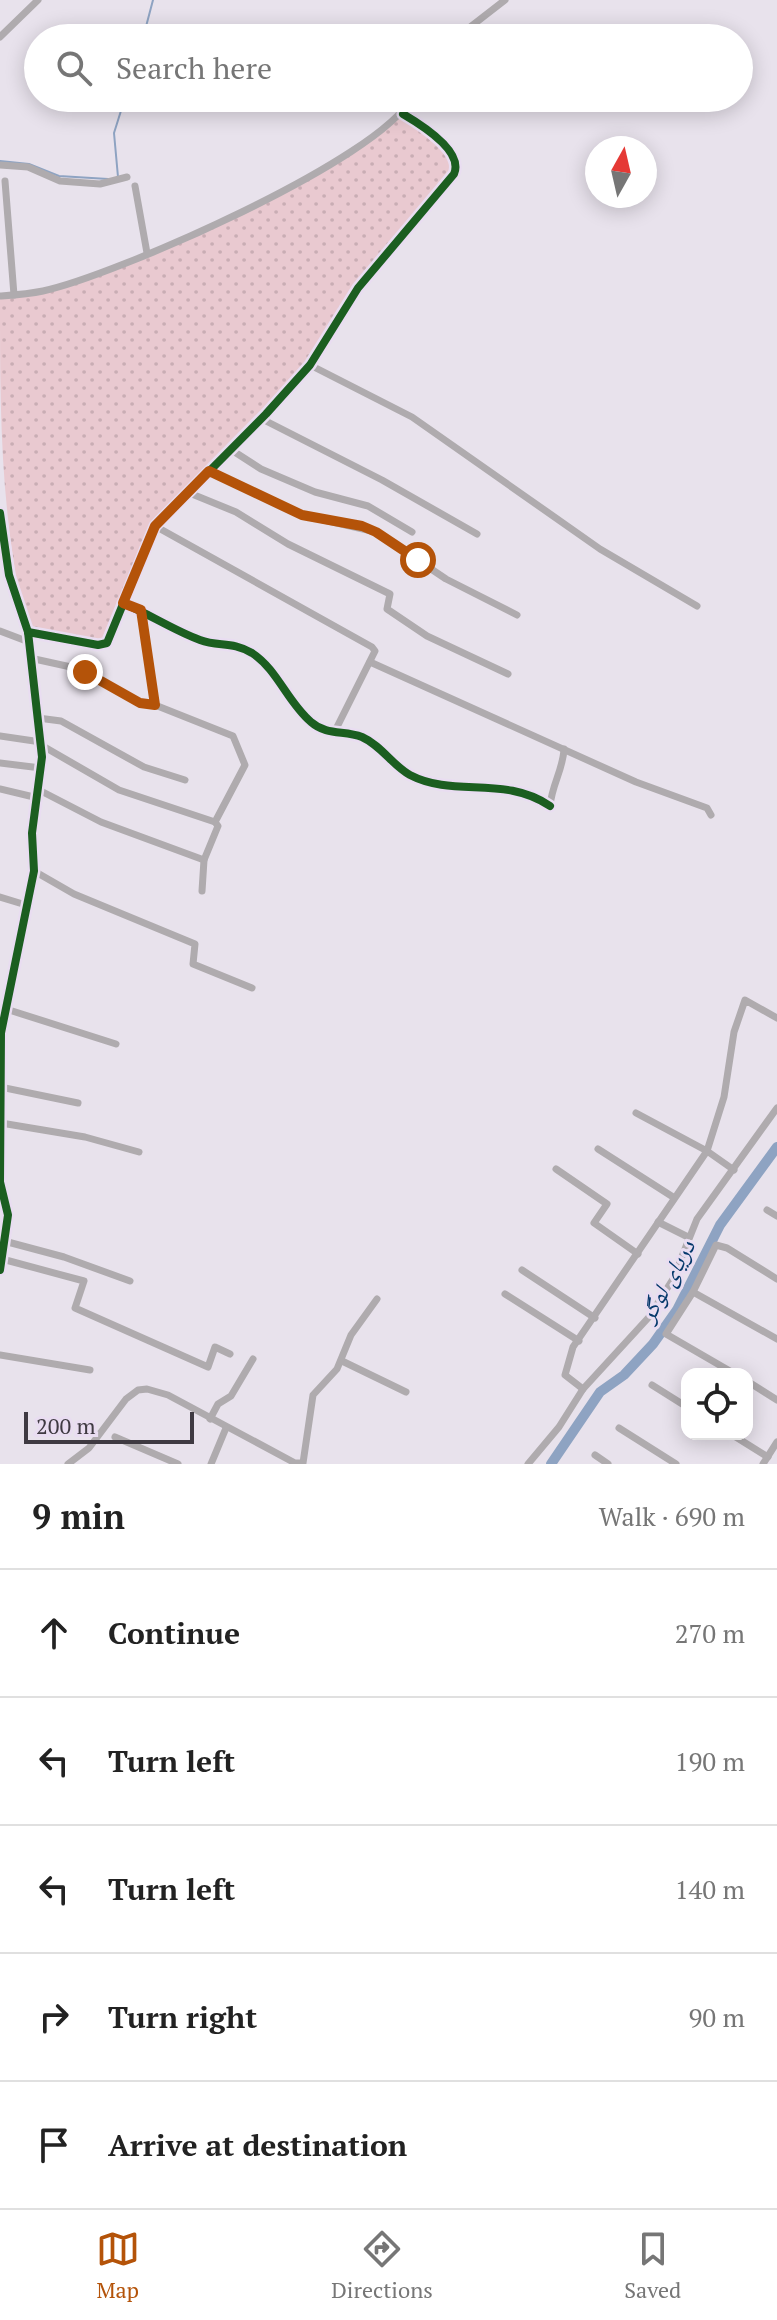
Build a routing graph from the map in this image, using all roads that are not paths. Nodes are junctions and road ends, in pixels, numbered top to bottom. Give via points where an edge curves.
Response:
1 (38, 0) edge
2 (505, 0) edge
3 (474, 24) edge
4 (0, 37) edge
5 (403, 114) joint
6 (0, 165) edge
7 (127, 177) dead end
8 (5, 181) dead end
9 (135, 186) dead end
10 (147, 253) junction
11 (14, 295) junction
12 (0, 296) edge
13 (310, 365) junction
14 (262, 419) junction
15 (230, 449) junction
16 (209, 471) junction
17 (187, 492) junction
18 (0, 513) edge
19 (155, 526) junction
20 (412, 532) dead end
21 (477, 534) dead end
22 (123, 603) junction
23 (697, 606) dead end
24 (141, 610) junction
25 (517, 615) dead end
26 (0, 631) edge
27 (28, 632) junction
28 (29, 642) junction
29 (30, 658) junction
30 (370, 662) junction
31 (508, 674) dead end
32 (155, 705) junction
33 (38, 718) junction
34 (334, 733) junction
35 (0, 736) edge
36 (41, 744) junction
37 (564, 749) junction
38 (0, 763) edge
39 (41, 768) junction
40 (185, 780) dead end
41 (0, 789) edge
42 (38, 794) junction
43 (711, 815) dead end
44 (215, 822) junction
45 (204, 860) junction
46 (34, 871) junction
47 (202, 891) dead end
48 (0, 897) edge
49 (26, 905) junction
50 (252, 988) dead end
51 (6, 1009) junction
52 (777, 1018) edge
53 (2, 1022) edge
54 (116, 1044) dead end
55 (0, 1087) edge
56 (0, 1103) edge
57 (78, 1103) dead end
58 (777, 1108) edge
59 (636, 1113) dead end
60 (1, 1123) edge
61 (0, 1134) edge
62 (598, 1149) dead end
63 (707, 1151) junction
64 (139, 1152) dead end
65 (0, 1153) edge
66 (556, 1169) dead end
67 (734, 1170) junction
68 (0, 1182) edge
69 (673, 1197) junction
70 (767, 1210) dead end
71 (777, 1216) edge
72 (658, 1222) junction
73 (688, 1237) junction
74 (4, 1241) junction
75 (638, 1254) junction
76 (2, 1259) edge
77 (0, 1270) edge
78 (522, 1270) dead end
79 (777, 1279) edge
80 (130, 1281) dead end
81 (693, 1292) junction
82 (505, 1294) dead end
83 (377, 1299) dead end
84 (595, 1318) junction
85 (777, 1339) edge
86 (579, 1341) junction
87 (230, 1354) dead end
88 (0, 1355) edge
89 (253, 1359) dead end
90 (342, 1361) junction
91 (725, 1368) edge
92 (90, 1370) dead end
93 (652, 1385) dead end
94 (753, 1385) edge
95 (583, 1389) junction
96 (406, 1392) dead end
97 (777, 1400) edge
98 (681, 1403) edge
99 (210, 1419) junction
100 (226, 1428) junction
101 (619, 1428) dead end
102 (115, 1437) dead end
103 (739, 1440) edge
104 (777, 1442) edge
105 (595, 1455) dead end
106 (766, 1460) edge
107 (64, 1463) edge
108 (178, 1464) edge
109 (211, 1464) edge
110 (528, 1464) edge
111 (608, 1464) edge
112 (676, 1464) edge

1 - 4 street
2 - 3 street
5 - 10 street via 354,152 188,238
5 - 13 street via 444,145 457,168 358,288
6 - 7 street via 28,167 70,182 100,184
8 - 11 street
9 - 10 street
10 - 11 street via 43,291
11 - 12 street
13 - 14 street
13 - 23 street via 412,417 600,549
14 - 15 street
14 - 21 street
15 - 16 street
15 - 20 street via 315,492 368,506
16 - 17 street
16 - 25 street via 302,515 376,532 446,579
17 - 19 street
17 - 31 street via 236,512 300,551 390,594 387,609 427,636
18 - 27 street via 9,575
19 - 22 street
19 - 30 street via 366,642 375,651
22 - 24 street
22 - 27 street via 104,645
24 - 32 street
24 - 34 street via 201,641 231,643 253,654 298,710
26 - 28 street
27 - 28 street
28 - 29 street
29 - 32 street via 80,669 140,703
29 - 33 street
30 - 34 street
30 - 37 street
32 - 44 street via 235,738 245,765
33 - 36 street
33 - 40 street via 61,721 149,769
34 - 37 street via 360,736 416,777 525,791 550,806
35 - 36 street
36 - 39 street
36 - 44 street via 119,790
37 - 43 street via 707,808
38 - 39 street
39 - 42 street
41 - 42 street
42 - 45 street
42 - 46 street
44 - 45 street
45 - 47 street
46 - 49 street
46 - 50 street via 195,944 193,964
48 - 49 street
49 - 51 street
51 - 53 street
51 - 54 street
52 - 63 street via 745,1000
53 - 55 street
55 - 56 street
55 - 57 street
56 - 60 street
58 - 67 street
59 - 63 street
60 - 61 street
60 - 64 street
61 - 65 street
62 - 69 street
63 - 67 street
63 - 69 street
65 - 68 street
66 - 75 street via 607,1204 594,1223
67 - 73 street
68 - 74 street via 8,1215
69 - 72 street
70 - 71 street
72 - 73 street
72 - 75 street
73 - 95 street via 673,1279 649,1317
74 - 76 street
74 - 80 street
75 - 84 street
76 - 77 street
76 - 87 street via 84,1281 75,1308 208,1367 215,1347
78 - 84 street
79 - 81 street via 716,1245
81 - 85 street
81 - 91 street via 666,1334
82 - 86 street
83 - 90 street via 345,1346
84 - 86 street
86 - 95 street via 565,1375
88 - 92 street
89 - 99 street
90 - 96 street
90 - 100 street via 310,1402 303,1463
93 - 98 street
94 - 97 street
95 - 110 street
99 - 100 street
99 - 107 street via 168,1395 138,1390 89,1448
100 - 109 street
101 - 112 street
102 - 108 street
103 - 106 street
104 - 106 street
105 - 111 street

